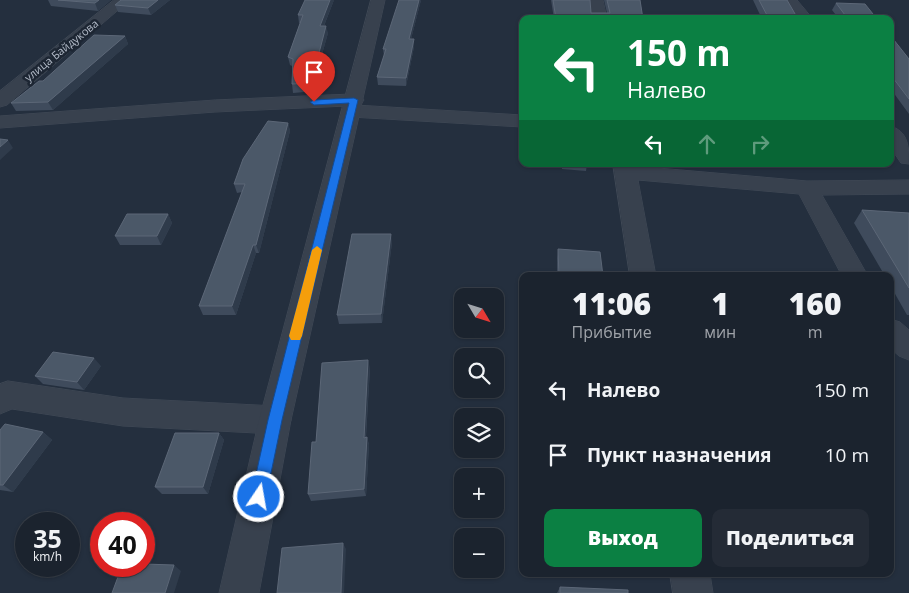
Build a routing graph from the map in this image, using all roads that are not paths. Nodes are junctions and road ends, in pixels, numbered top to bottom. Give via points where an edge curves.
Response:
1 (123, 0) edge
2 (378, 0) edge
3 (596, 0) edge
4 (789, 0) edge
5 (598, 15) edge
6 (802, 15) edge
7 (0, 101) edge
8 (352, 106) junction
9 (519, 121) edge
10 (0, 122) edge
11 (894, 137) edge
12 (909, 158) edge
13 (625, 168) edge
14 (909, 187) edge
15 (807, 188) junction
16 (642, 272) edge
17 (853, 272) edge
18 (894, 334) edge
19 (909, 348) edge
20 (0, 400) edge
21 (275, 420) junction
22 (690, 577) edge
23 (239, 593) edge
24 (693, 593) edge

1 - 7 street, улица Байдукова
2 - 8 street
3 - 5 street
4 - 6 street
8 - 9 street
8 - 10 street via 216,106
8 - 21 street
11 - 12 street
13 - 15 street
13 - 16 street
14 - 15 street
15 - 17 street
18 - 19 street
20 - 21 street via 8,396 123,412
21 - 23 street
22 - 24 street

